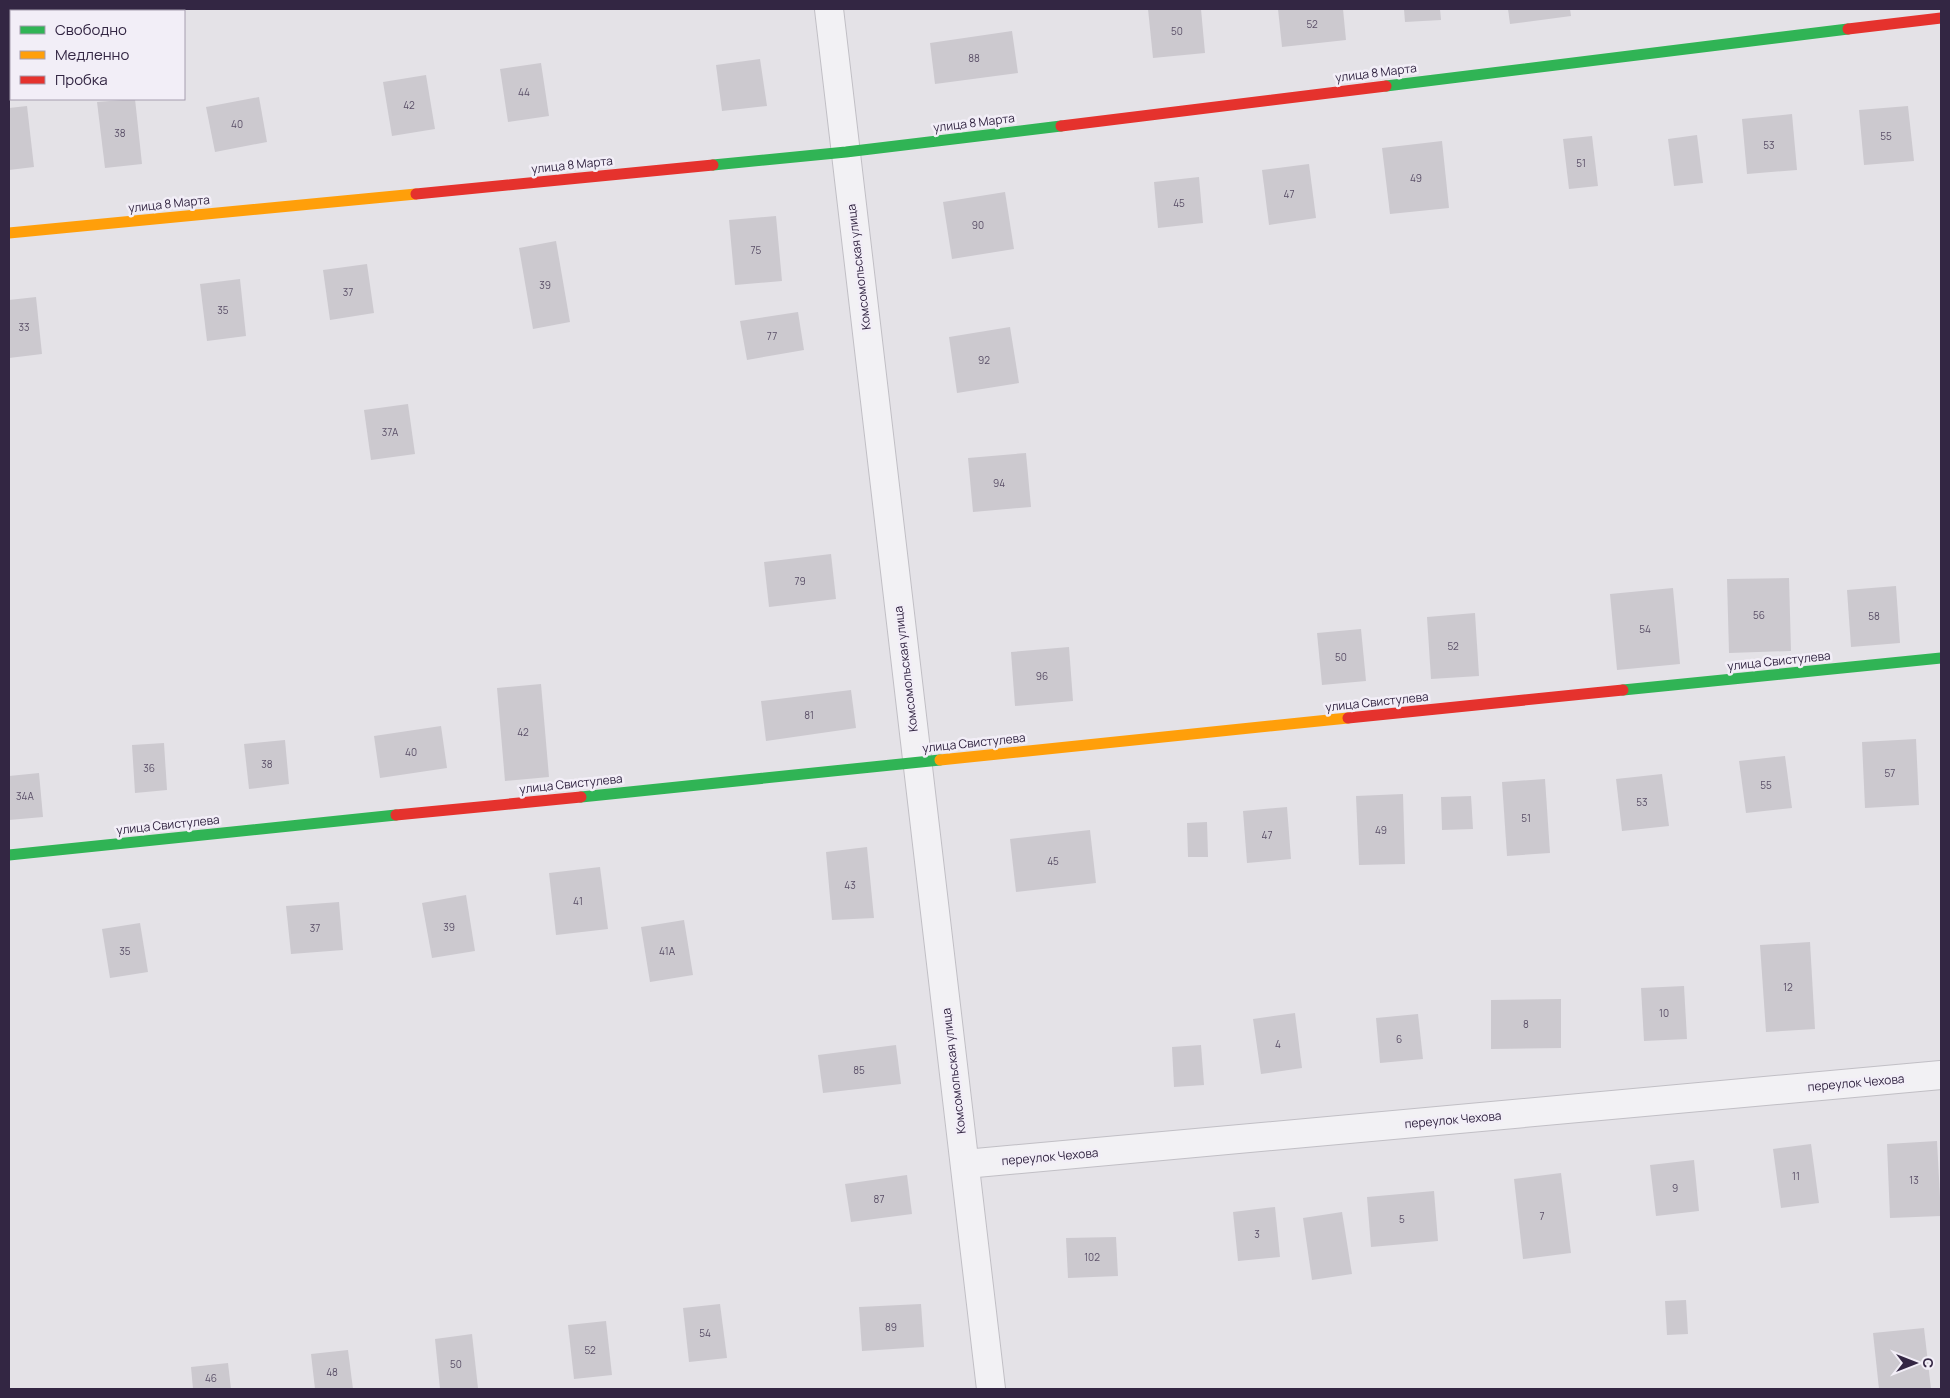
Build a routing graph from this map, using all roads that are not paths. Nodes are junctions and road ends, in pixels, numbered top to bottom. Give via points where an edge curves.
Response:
1 (829, 9) edge
2 (1941, 18) edge
3 (846, 152) junction
4 (9, 233) edge
5 (1941, 658) edge
6 (917, 762) junction
7 (9, 855) edge
8 (1941, 1076) edge
9 (964, 1164) junction
10 (991, 1389) edge

1 - 3 street, Комсомольская улица
2 - 3 street, улица 8 Марта
3 - 4 street, улица 8 Марта
3 - 6 street, Комсомольская улица
5 - 6 street, улица Свистулева
6 - 7 street, улица Свистулева
6 - 9 street, Комсомольская улица
8 - 9 street, переулок Чехова
9 - 10 street, Комсомольская улица

